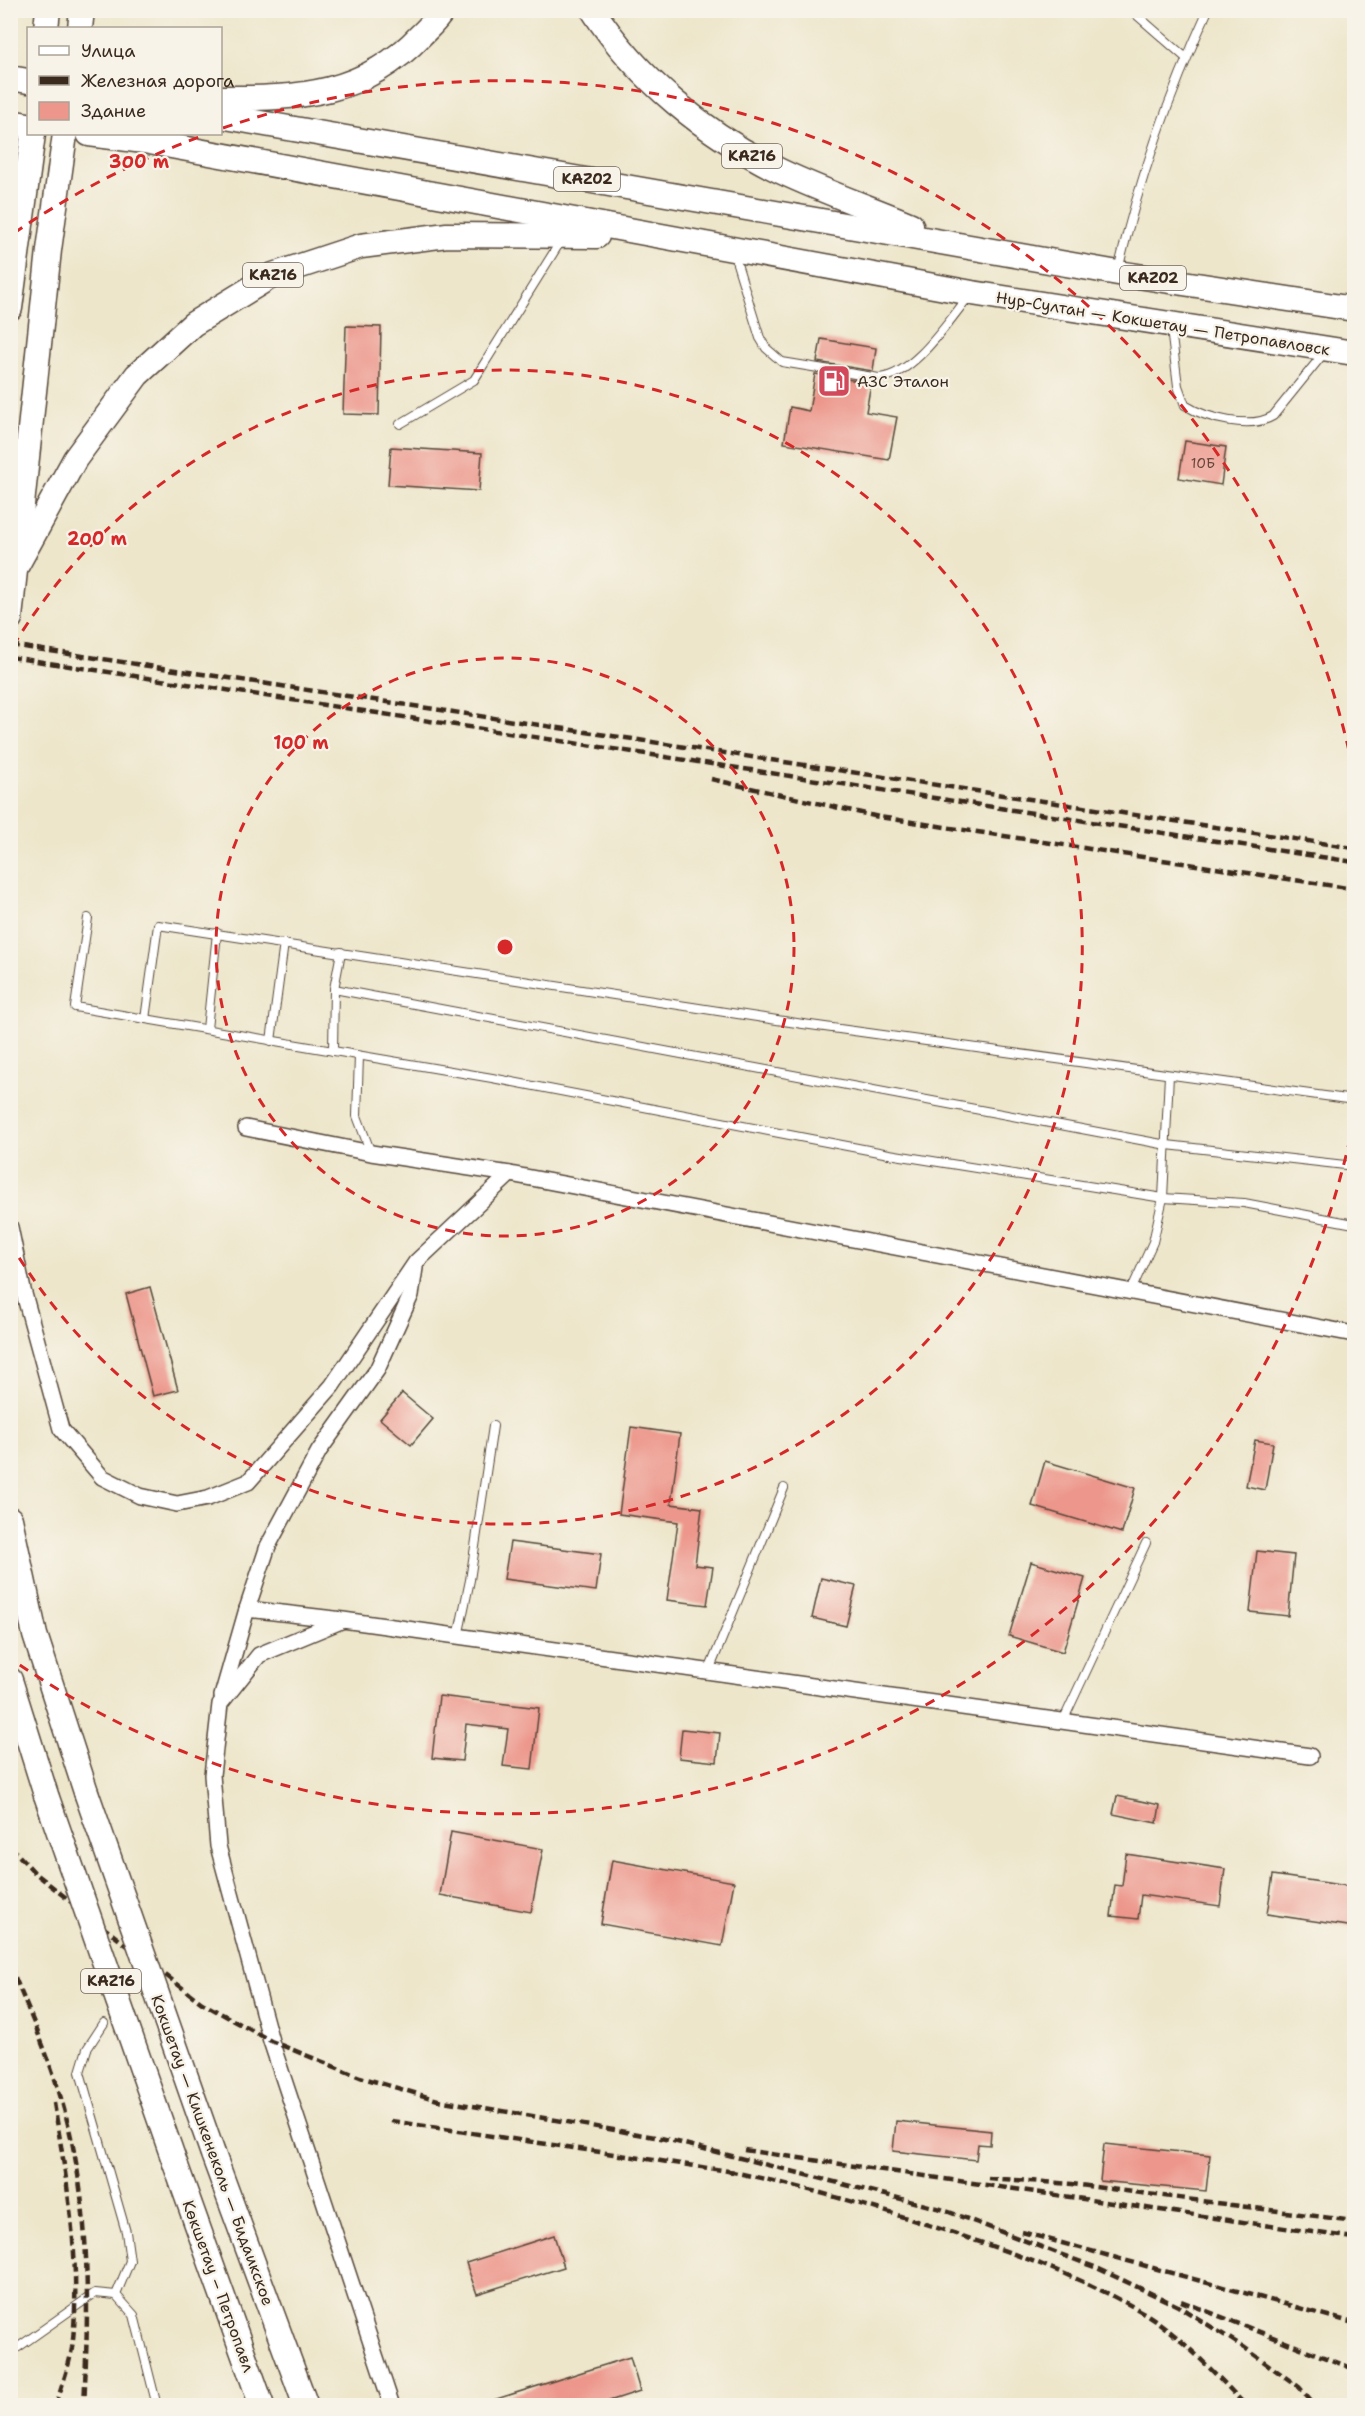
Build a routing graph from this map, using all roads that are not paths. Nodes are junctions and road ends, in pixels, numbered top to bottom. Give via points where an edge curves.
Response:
1 (48, 10) edge
2 (82, 10) edge
3 (443, 10) edge
4 (593, 10) edge
5 (1131, 10) edge
6 (1208, 10) edge
7 (46, 27) edge
8 (80, 27) edge
9 (1186, 58) junction
10 (10, 78) edge
11 (27, 81) edge
12 (222, 98) edge
13 (222, 116) edge
14 (10, 122) edge
15 (27, 125) edge
16 (33, 135) edge
17 (65, 135) edge
18 (95, 135) edge
19 (564, 235) junction
20 (662, 236) junction
21 (953, 242) junction
22 (733, 249) junction
23 (1118, 273) junction
24 (972, 293) junction
25 (10, 308) edge
26 (1354, 309) edge
27 (1171, 324) junction
28 (1328, 348) junction
29 (1354, 352) edge
30 (400, 424) dead end
31 (17, 565) junction
32 (10, 618) edge
33 (88, 918) dead end
34 (217, 933) junction
35 (284, 943) junction
36 (340, 952) junction
37 (334, 989) junction
38 (145, 1019) junction
39 (207, 1029) junction
40 (271, 1041) junction
41 (333, 1051) junction
42 (359, 1056) junction
43 (1169, 1075) junction
44 (1354, 1101) edge
45 (246, 1128) dead end
46 (1167, 1144) junction
47 (371, 1153) junction
48 (1354, 1166) edge
49 (510, 1174) junction
50 (1163, 1198) junction
51 (1354, 1224) edge
52 (10, 1227) edge
53 (416, 1262) junction
54 (1130, 1293) junction
55 (1354, 1334) edge
56 (493, 1426) dead end
57 (784, 1488) dead end
58 (10, 1519) edge
59 (1146, 1543) dead end
60 (247, 1609) junction
61 (343, 1620) junction
62 (458, 1638) junction
63 (708, 1673) junction
64 (10, 1680) edge
65 (220, 1704) junction
66 (1063, 1722) junction
67 (1310, 1756) dead end
68 (104, 2023) dead end
69 (116, 2295) junction
70 (10, 2353) edge
71 (157, 2406) edge
72 (262, 2406) edge
73 (306, 2406) edge
74 (392, 2406) edge

1 - 7 highway
2 - 8 highway
3 - 12 highway via 402,55 340,87 306,96
4 - 21 highway, KAZ16 via 627,56 668,96 745,153
5 - 9 lane
6 - 9 lane
9 - 23 lane via 1129,224
10 - 11 highway
13 - 21 highway, KАZ02
14 - 15 highway
16 - 25 highway
17 - 31 highway, KAZ16 via 49,250
18 - 20 highway
19 - 20 highway, KAZ16
19 - 30 lane via 474,380
19 - 31 highway, KAZ16 via 447,235 361,246 273,275 193,324 137,375 75,459
20 - 22 highway, Нур-Султан — Кокшетау — Петропавловск
21 - 23 highway, KАZ02
22 - 24 highway, Нур-Султан — Кокшетау — Петропавловск
22 - 24 lane via 760,338 782,362 890,377 902,371 928,345
23 - 26 highway, KАZ02
24 - 27 highway, Нур-Султан — Кокшетау — Петропавловск
27 - 28 highway, Нур-Султан — Кокшетау — Петропавловск
27 - 28 lane via 1178,386 1185,405 1202,414 1247,422 1265,421 1273,416
28 - 29 highway, Нур-Султан — Кокшетау — Петропавловск
31 - 32 highway, KAZ16
33 - 38 lane via 75,1007
34 - 35 lane
34 - 38 lane via 158,925
34 - 39 lane
35 - 36 lane
35 - 40 lane
36 - 37 lane
36 - 43 lane via 803,1024
37 - 41 lane
37 - 46 lane
38 - 39 lane
39 - 40 lane
40 - 41 lane
41 - 42 lane
42 - 47 lane via 357,1116
42 - 50 lane via 890,1154
43 - 44 lane
43 - 46 lane
45 - 47 street
46 - 48 lane
46 - 50 lane
47 - 49 street
49 - 53 street
49 - 54 street
50 - 51 lane via 1244,1203
50 - 54 lane via 1153,1242
52 - 53 street via 61,1429 102,1477 140,1496 177,1504 208,1498 248,1482 332,1386
53 - 60 street via 411,1294 377,1370 319,1450 268,1546
54 - 55 street
56 - 62 lane
57 - 63 lane
58 - 73 highway, Кокшетау — Кишкенеколь — Бидаикское / KAZ16, bridge via 35,1635 86,1792
59 - 66 lane
60 - 61 street
60 - 65 street
61 - 62 street
61 - 65 street via 259,1655
62 - 63 street
63 - 66 street
64 - 72 highway, Көкшетау – Петропавл / KAZ16, bridge via 46,1795
65 - 74 street via 212,1775 218,1846 271,2041
66 - 67 street
68 - 69 lane via 87,2049 80,2072 126,2232 130,2260
69 - 70 lane via 95,2294
69 - 71 lane via 134,2315

